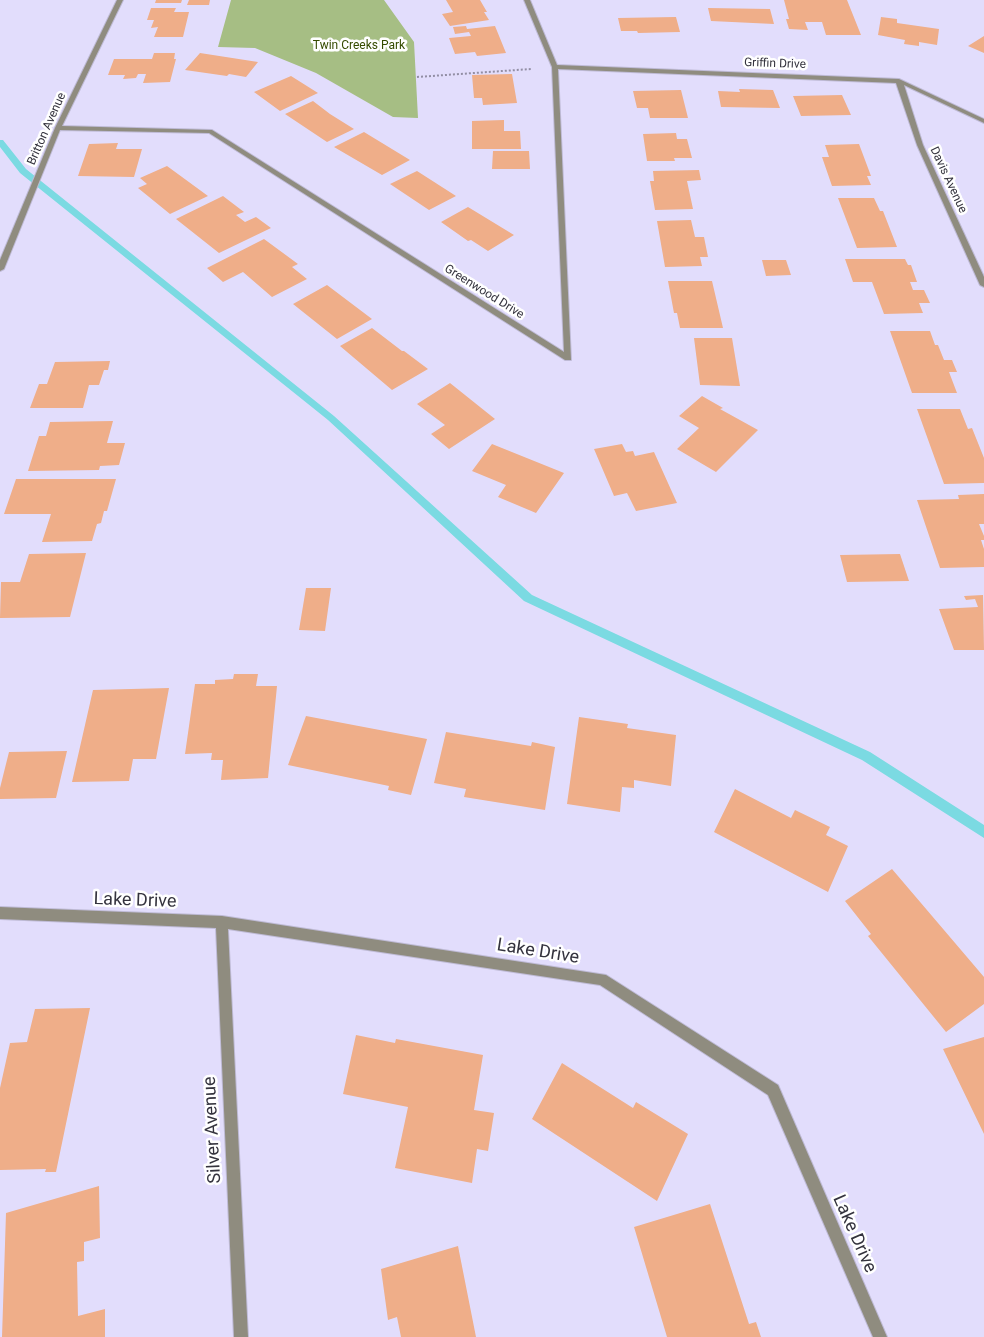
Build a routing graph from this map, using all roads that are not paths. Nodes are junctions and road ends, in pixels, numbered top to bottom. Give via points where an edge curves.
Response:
1 (120, 0) edge
2 (527, 0) edge
3 (555, 67) junction
4 (899, 81) junction
5 (984, 121) edge
6 (58, 128) junction
7 (0, 269) edge
8 (984, 285) edge
9 (0, 913) edge
10 (222, 922) junction
11 (241, 1337) edge
12 (880, 1337) edge

1 - 6 street, Britton Avenue
2 - 3 street, Greenwood Drive
3 - 4 street, Griffin Drive
3 - 6 street, Greenwood Drive via 568,358 210,131
4 - 5 street, Griffin Drive
4 - 8 street, Davis Avenue via 920,145
6 - 7 street, Britton Avenue
9 - 10 street, Lake Drive
10 - 11 street, Silver Avenue
10 - 12 street, Lake Drive via 602,979 772,1090

